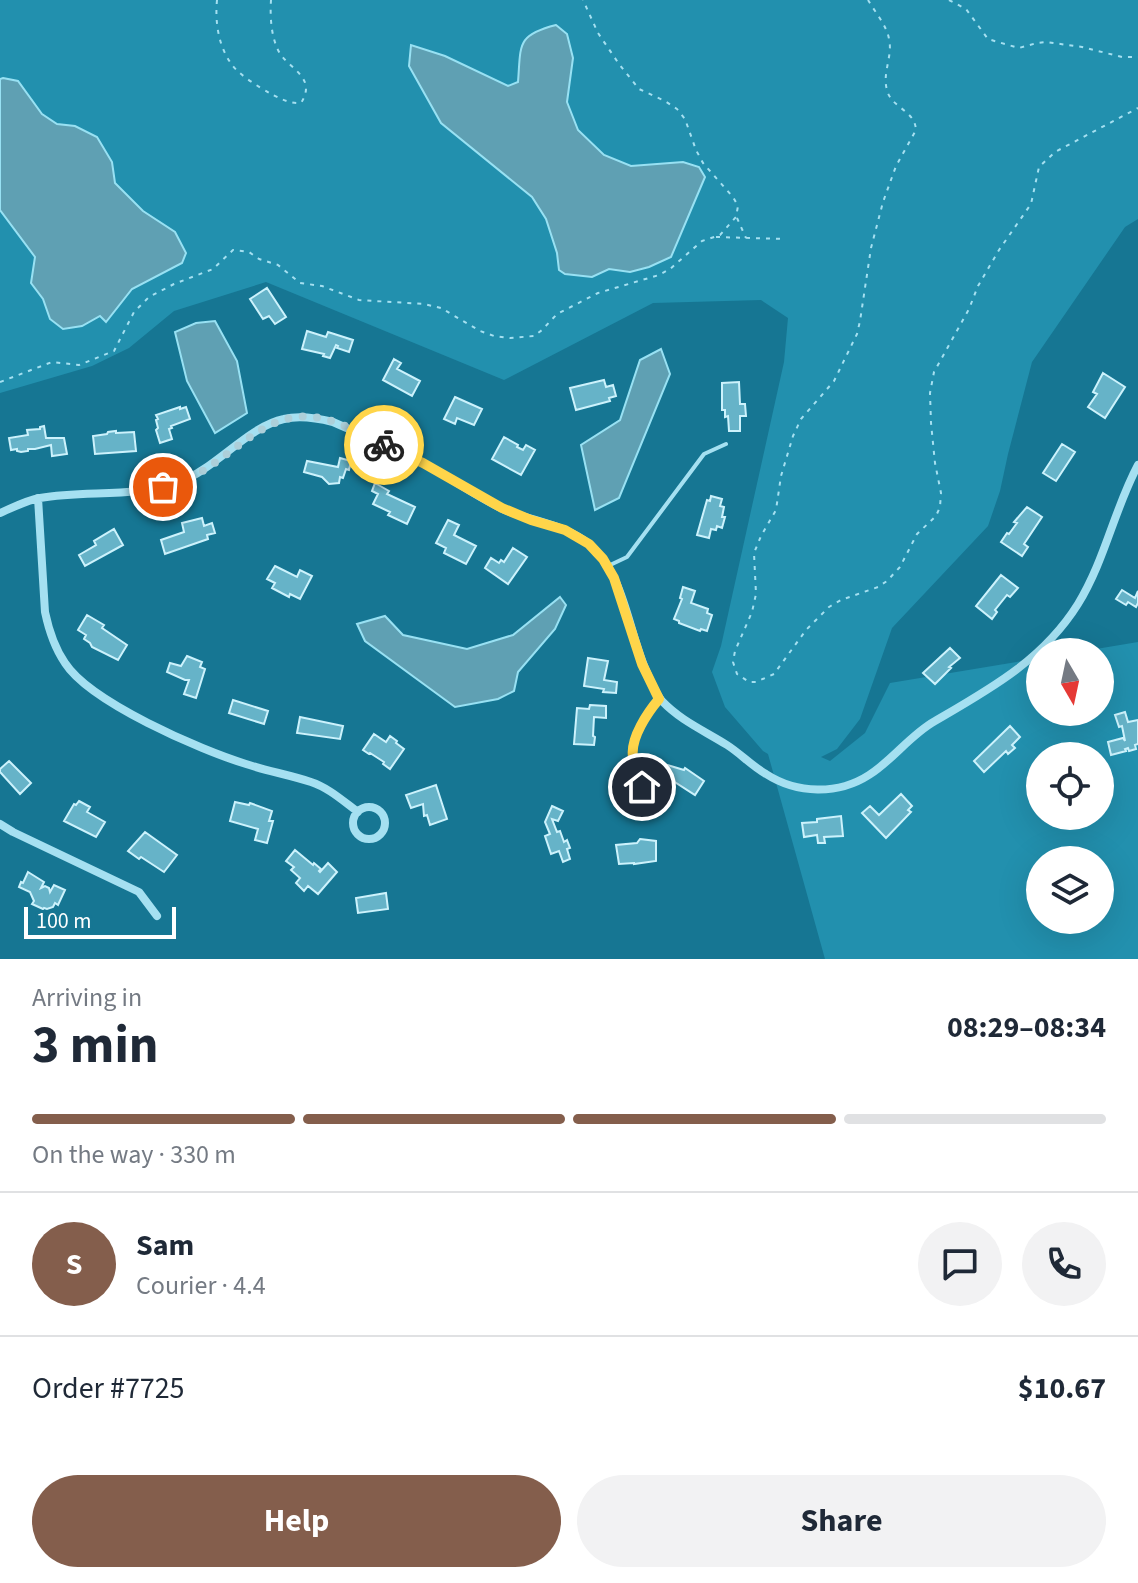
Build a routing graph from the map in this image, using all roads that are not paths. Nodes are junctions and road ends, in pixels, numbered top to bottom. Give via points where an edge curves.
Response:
1 (726, 444) dead end
2 (1138, 465) edge
3 (38, 498) junction
4 (0, 513) edge
5 (607, 566) junction
6 (659, 699) junction
7 (633, 758) dead end
8 (358, 812) junction
9 (0, 824) edge
10 (157, 916) dead end

1 - 5 lane via 704,454 627,557
2 - 6 street via 1094,575 1061,628 1017,671 927,725 870,775 830,789 786,785
3 - 4 street
3 - 5 street via 163,487 203,471 273,423 318,418 423,463 502,508 565,530 589,544
3 - 8 street via 49,630 79,680 197,746 312,782
5 - 6 street
6 - 7 street via 641,726
8 - 8 street via 378,809 386,823 382,833 373,839 358,835 353,821
9 - 10 street via 139,892

